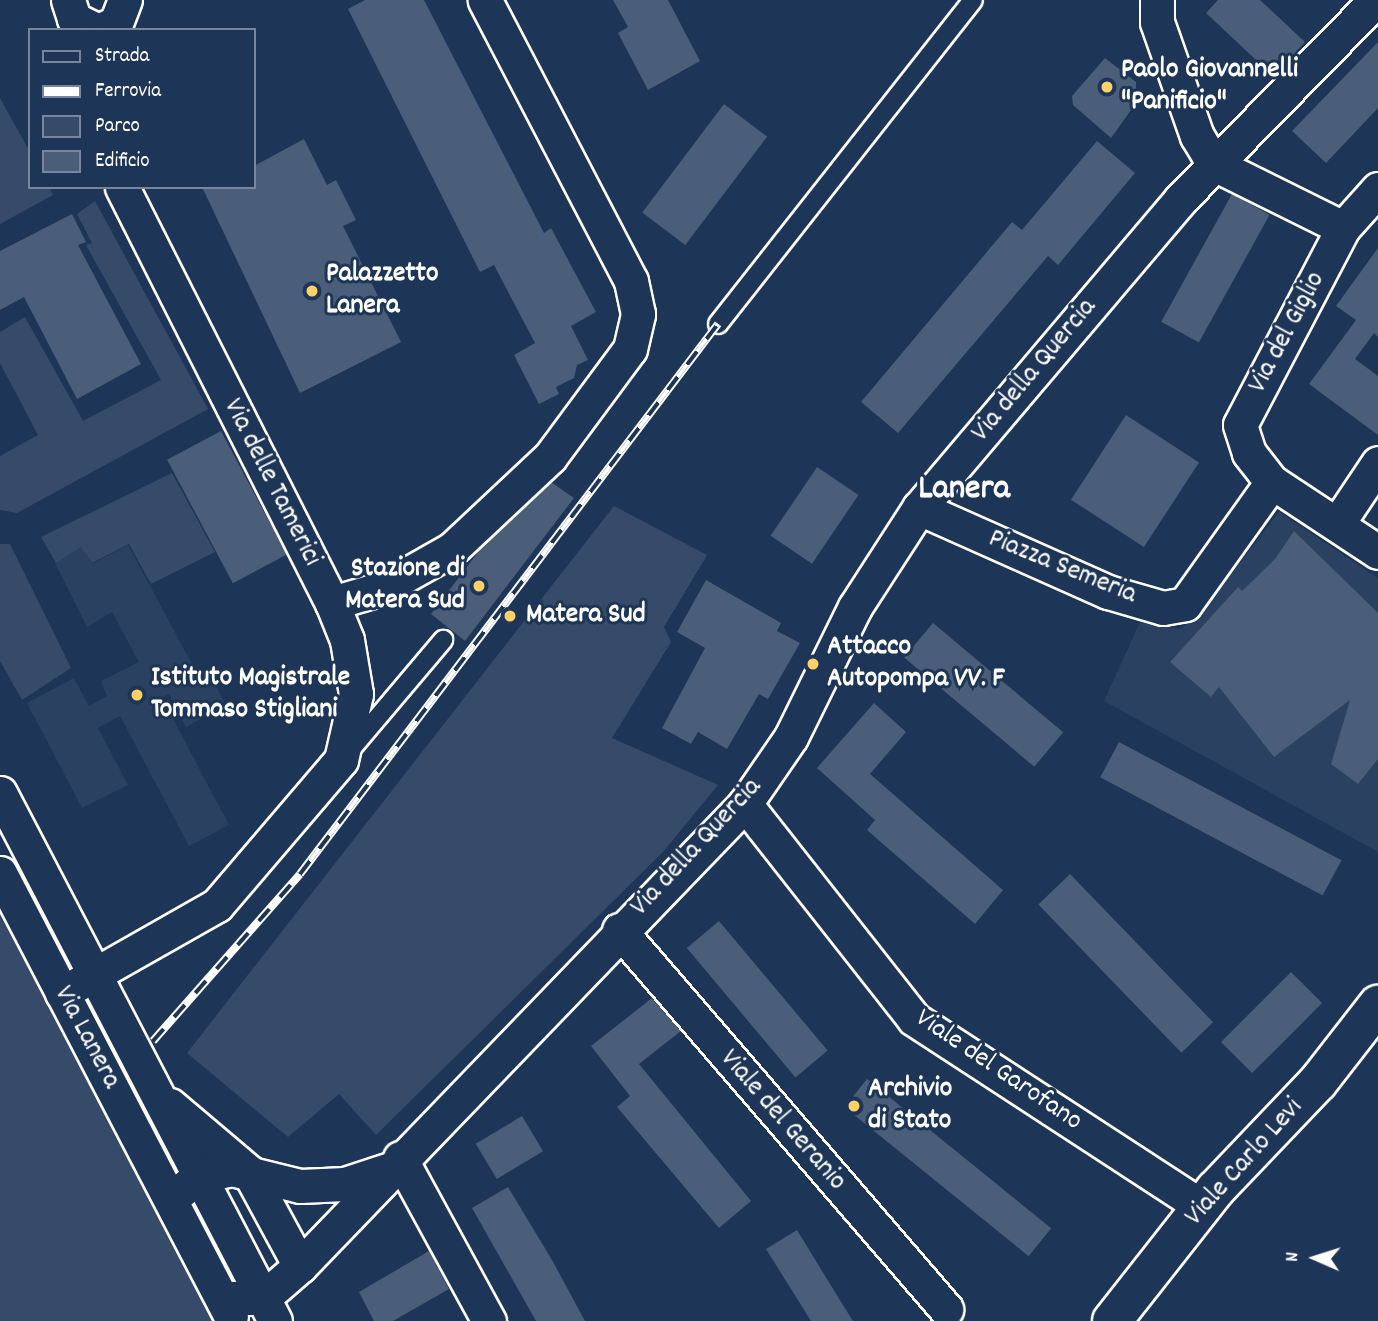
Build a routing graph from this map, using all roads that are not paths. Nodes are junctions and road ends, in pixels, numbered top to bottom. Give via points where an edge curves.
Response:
1 (125, 0) edge
2 (485, 0) edge
3 (973, 0) edge
4 (1157, 0) edge
5 (1376, 0) edge
6 (85, 23) edge
7 (1214, 164) junction
8 (123, 189) edge
9 (1378, 189) edge
10 (1343, 228) junction
11 (718, 324) dead end
12 (1378, 463) edge
13 (1272, 482) junction
14 (919, 508) junction
15 (1338, 523) junction
16 (1378, 552) edge
17 (332, 603) junction
18 (443, 640) dead end
19 (341, 760) junction
20 (0, 793) edge
21 (745, 804) junction
22 (0, 873) edge
23 (619, 930) junction
24 (94, 976) junction
25 (62, 993) junction
26 (1378, 1005) edge
27 (152, 1088) junction
28 (396, 1163) junction
29 (249, 1172) junction
30 (197, 1177) junction
31 (172, 1203) junction
32 (1202, 1207) junction
33 (300, 1266) junction
34 (269, 1309) edge
35 (946, 1309) dead end
36 (228, 1310) edge
37 (489, 1321) edge
38 (1112, 1321) edge

1 - 6 street via 116,23
2 - 17 street via 631,281 638,314 630,349 550,457 452,549 383,588
3 - 11 lane
4 - 7 street via 1157,22 1188,111
5 - 7 street, Via della Quercia
7 - 10 street
7 - 14 street, Via della Quercia
8 - 17 street, Via delle Tamerici
9 - 10 street, Via del Giglio
10 - 13 street, Via del Giglio via 1240,425 1249,453
12 - 15 street
13 - 14 street, Piazza Semeria via 1185,604 1163,608 1108,592
13 - 15 street, Via del Giglio
14 - 21 street, Via della Quercia via 855,607 791,737
15 - 16 street, Via del Giglio
17 - 19 street, Via delle Tamerici via 347,640 356,694
18 - 19 lane
19 - 24 street, Via delle Tamerici via 217,905
20 - 24 street, Via Lanera
21 - 23 street, Via della Quercia
21 - 32 street, Viale del Garofano via 914,1019
22 - 25 street, Via Lanera
23 - 28 street, Via della Quercia
23 - 35 street, Viale del Geranio
24 - 25 street, Via delle Tamerici
24 - 27 street, Via Lanera
25 - 31 street, Via Lanera
26 - 32 main road, Viale Carlo Levi via 1318,1082
27 - 29 street, Via Lanera
27 - 30 street, Via Lanera
28 - 29 street, Via della Quercia via 345,1184 300,1186
28 - 33 street, Via della Quercia
28 - 37 street
29 - 30 street via 222,1170
29 - 33 street, Via Lanera
30 - 31 street
30 - 34 street, Via Lanera
31 - 36 street, Via Lanera
32 - 38 main road, Viale Carlo Levi
33 - 34 street, Via della Quercia
34 - 36 street

